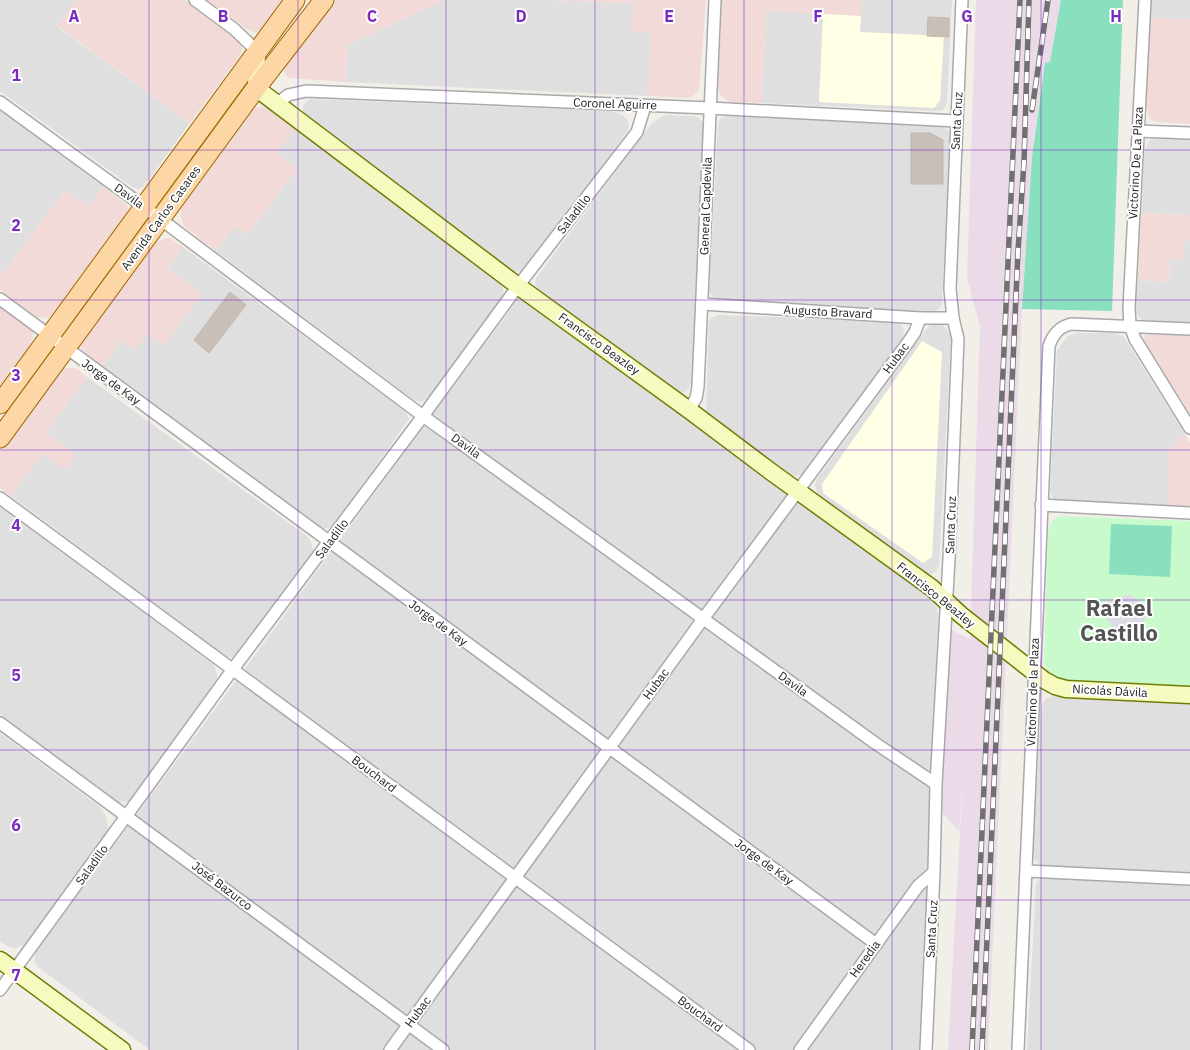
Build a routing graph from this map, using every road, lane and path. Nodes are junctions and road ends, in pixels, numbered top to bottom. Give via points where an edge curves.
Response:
1 (195, 0) edge
2 (295, 0) edge
3 (324, 0) edge
4 (714, 0) edge
5 (962, 0) edge
6 (1146, 0) edge
7 (257, 51) junction
8 (256, 88) junction
9 (0, 102) edge
10 (277, 104) junction
11 (645, 106) junction
12 (709, 108) junction
13 (956, 121) junction
14 (1138, 130) junction
15 (1190, 133) edge
16 (143, 206) junction
17 (160, 220) junction
18 (518, 286) junction
19 (0, 299) edge
20 (702, 304) junction
21 (920, 318) junction
22 (953, 318) junction
23 (1130, 326) junction
24 (1190, 329) edge
25 (51, 336) junction
26 (65, 348) junction
27 (0, 404) edge
28 (689, 410) junction
29 (424, 416) junction
30 (1190, 428) edge
31 (0, 438) edge
32 (797, 492) junction
33 (0, 498) edge
34 (1041, 506) junction
35 (1190, 513) edge
36 (329, 542) junction
37 (946, 602) junction
38 (703, 619) junction
39 (234, 669) junction
40 (1034, 672) junction
41 (1190, 695) edge
42 (0, 723) edge
43 (610, 749) junction
44 (936, 784) junction
45 (127, 816) junction
46 (1027, 871) junction
47 (934, 872) junction
48 (514, 878) junction
49 (1190, 879) edge
50 (876, 944) junction
51 (0, 960) edge
52 (15, 971) junction
53 (0, 990) edge
54 (408, 1025) junction
55 (122, 1050) edge
56 (390, 1050) edge
57 (443, 1050) edge
58 (749, 1050) edge
59 (800, 1050) edge
60 (926, 1050) edge
61 (1018, 1050) edge

1 - 7 street
2 - 7 main road, Avenida Carlos Casares
3 - 8 main road, Avenida Carlos Casares
4 - 12 street, General Capdevila
5 - 13 street, Santa Cruz
6 - 14 street, Victorino De La Plaza
7 - 8 street
7 - 16 main road, Avenida Carlos Casares
8 - 10 street, Francisco Beazley
8 - 17 main road, Avenida Carlos Casares
9 - 16 street, Davila
10 - 11 street, Coronel Aguirre via 288,95 306,91
10 - 18 street, Francisco Beazley
11 - 12 street, Coronel Aguirre
11 - 18 street, Saladillo via 637,132
12 - 13 street, Coronel Aguirre
12 - 20 street, General Capdevila
13 - 22 street, Santa Cruz via 950,289
14 - 15 street
14 - 23 street, Victorino De La Plaza
16 - 17 street, Davila
16 - 25 main road, Avenida Carlos Casares
17 - 26 main road, Avenida Carlos Casares
17 - 29 street, Davila
18 - 28 street, Francisco Beazley
18 - 29 street, Saladillo
19 - 25 street, Jorge de Kay
20 - 21 street, Augusto Bravard
20 - 28 street, General Capdevila via 698,386
21 - 22 street, Augusto Bravard
21 - 32 street, Hubac via 909,341
22 - 37 street, Santa Cruz via 958,339
23 - 24 street
23 - 30 street
23 - 34 street, Victorino de la Plaza via 1071,324 1063,326 1053,336 1049,346
25 - 26 street, Jorge de Kay
25 - 27 main road, Avenida Carlos Casares
26 - 31 main road, Avenida Carlos Casares
26 - 36 street, Jorge de Kay
28 - 32 street, Francisco Beazley
29 - 36 street, Saladillo
29 - 38 street, Davila
32 - 37 street, Francisco Beazley via 932,588
32 - 38 street, Hubac
33 - 39 street, Bouchard
34 - 35 street
34 - 40 street, Victorino de la Plaza
36 - 39 street, Saladillo
36 - 43 street, Jorge de Kay
37 - 40 street, Francisco Beazley
37 - 44 street, Santa Cruz
38 - 43 street, Hubac
38 - 44 street, Davila
39 - 45 street, Saladillo
39 - 48 street, Bouchard
40 - 41 street, Nicolás Dávila via 1055,686 1066,689
40 - 46 street, Victorino de la Plaza
42 - 45 street, José Bazurco
43 - 48 street, Hubac
43 - 50 street, Jorge de Kay
44 - 47 street, Santa Cruz
45 - 52 street, Saladillo
45 - 54 street, José Bazurco
46 - 49 street
46 - 61 street, Victorino de la Plaza
47 - 50 street, Heredia via 918,886
47 - 60 street, Santa Cruz
48 - 54 street, Hubac
48 - 58 street, Bouchard
50 - 59 street, Heredia
51 - 52 street
52 - 53 street, Saladillo
52 - 55 street
54 - 56 street, Hubac
54 - 57 street, José Bazurco

